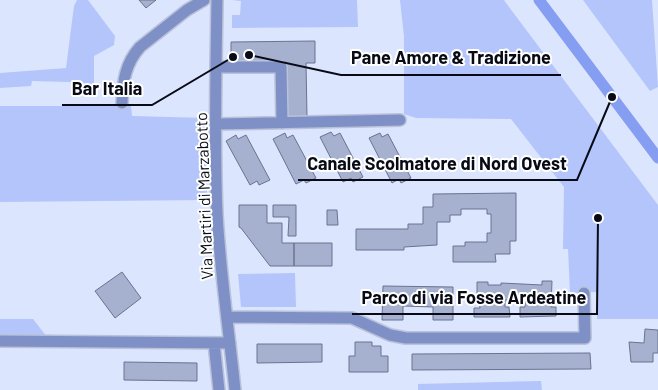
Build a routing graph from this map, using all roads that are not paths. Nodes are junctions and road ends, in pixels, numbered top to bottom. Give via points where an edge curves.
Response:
1 (204, 0) edge
2 (217, 0) edge
3 (216, 67) junction
4 (122, 103) dead end
5 (400, 120) dead end
6 (282, 123) junction
7 (216, 124) junction
8 (584, 293) dead end
9 (227, 317) junction
10 (0, 340) edge
11 (230, 343) junction
12 (214, 344) junction
13 (219, 390) edge
14 (235, 390) edge

1 - 4 street via 140,47 125,71
2 - 3 street, Via Martiri di Marzabotto
3 - 6 street via 282,67
3 - 7 street, Via Martiri di Marzabotto
5 - 6 street
6 - 7 street
7 - 9 street, Via Martiri di Marzabotto via 217,213
8 - 9 street via 585,338 406,338 390,335 352,318
9 - 11 street, Via Martiri di Marzabotto
10 - 12 street
11 - 12 street
11 - 14 street, Via Martiri di Marzabotto
12 - 13 street

